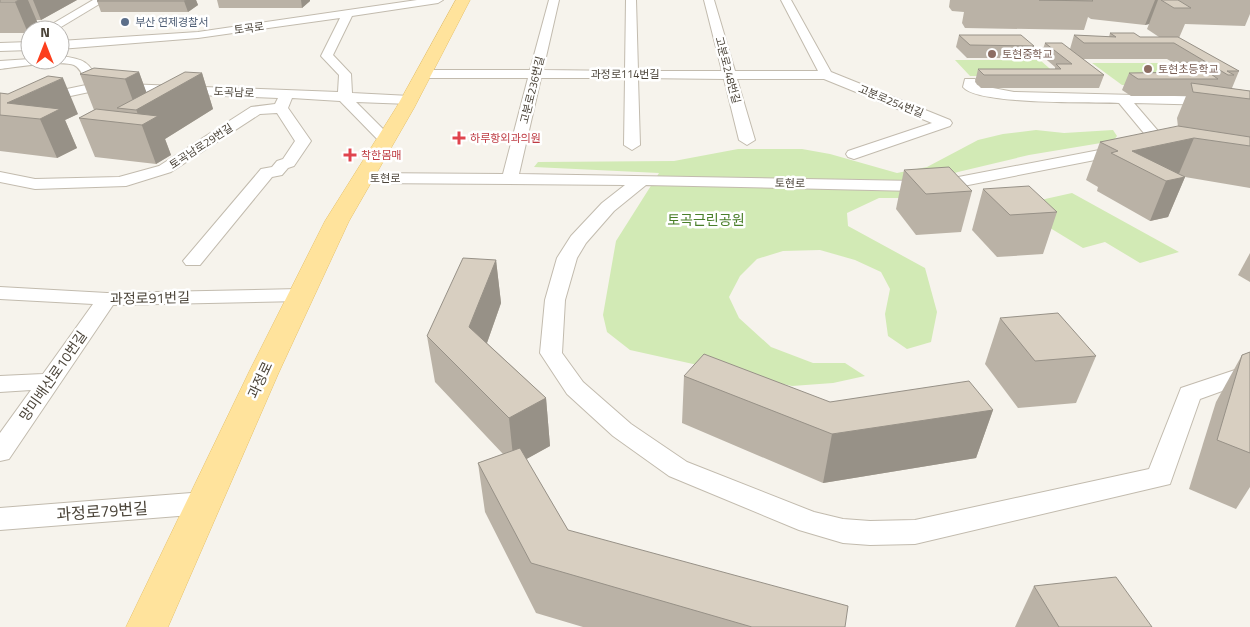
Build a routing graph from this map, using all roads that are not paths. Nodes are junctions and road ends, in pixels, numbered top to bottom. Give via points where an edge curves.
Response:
1 (101, 0) edge
2 (438, 0) edge
3 (463, 0) edge
4 (554, 0) edge
5 (631, 0) edge
6 (709, 0) edge
7 (786, 0) edge
8 (347, 14) junction
9 (66, 20) edge
10 (70, 44) edge
11 (0, 47) edge
12 (20, 47) edge
13 (70, 61) edge
14 (20, 63) edge
15 (0, 65) edge
16 (423, 74) junction
17 (535, 74) junction
18 (631, 74) junction
19 (729, 74) junction
20 (826, 75) junction
21 (970, 82) dead end
22 (94, 87) junction
23 (345, 98) junction
24 (1123, 99) junction
25 (410, 100) junction
26 (283, 101) junction
27 (1225, 101) edge
28 (0, 107) edge
29 (386, 140) junction
30 (747, 140) dead end
31 (1150, 143) junction
32 (632, 145) dead end
33 (1166, 150) edge
34 (854, 154) dead end
35 (0, 177) edge
36 (364, 178) junction
37 (510, 179) junction
38 (642, 180) junction
39 (193, 261) dead end
40 (0, 292) edge
41 (300, 296) junction
42 (107, 299) junction
43 (1250, 373) edge
44 (50, 381) junction
45 (0, 384) edge
46 (0, 452) edge
47 (204, 503) junction
48 (0, 519) edge
49 (147, 627) edge

1 - 9 street
2 - 8 street, 토곡로
3 - 16 main road, 과정로
4 - 17 street, 고분로236번길
5 - 18 street
6 - 19 street, 고분로248번길
7 - 20 street
8 - 10 street, 토곡로 via 198,35
8 - 23 street via 327,56 345,74
11 - 12 street
13 - 22 street via 78,62
14 - 15 street
16 - 17 street, 과정로114번길
16 - 25 main road, 과정로
17 - 18 street, 과정로114번길
17 - 37 street, 고분로236번길
18 - 19 street, 과정로114번길
18 - 32 street
19 - 20 street, 과정로114번길
19 - 30 street, 고분로248번길
20 - 34 street, 고분로254번길 via 945,123
21 - 24 street via 970,87 984,92 1008,95
22 - 26 street, 도곡남로 via 180,88
22 - 28 street, 도곡남로
23 - 25 street, 도곡남로
23 - 26 street, 도곡남로
23 - 29 street
24 - 27 street
24 - 31 street via 1157,139
25 - 29 main road, 과정로
26 - 35 street, 토곡남로29번길 via 256,110 165,169 120,182 36,184
26 - 39 street via 303,141 288,163 282,164 276,172 267,172
29 - 36 main road, 과정로
31 - 33 street
31 - 38 street, 토현로 via 948,184
36 - 37 street, 토현로
36 - 41 main road, 과정로 via 337,221
37 - 38 street, 토현로
38 - 43 street via 608,207 566,258 555,300 551,353 575,388 622,430 678,469 809,522 843,531 915,532 1160,478 1190,394
40 - 42 street, 과정로91번길
41 - 42 street, 과정로91번길
41 - 47 main road, 과정로
42 - 44 street, 망미배산로10번길
44 - 45 street
44 - 46 street, 망미배산로10번길
47 - 48 street, 과정로79번길
47 - 49 main road, 과정로

